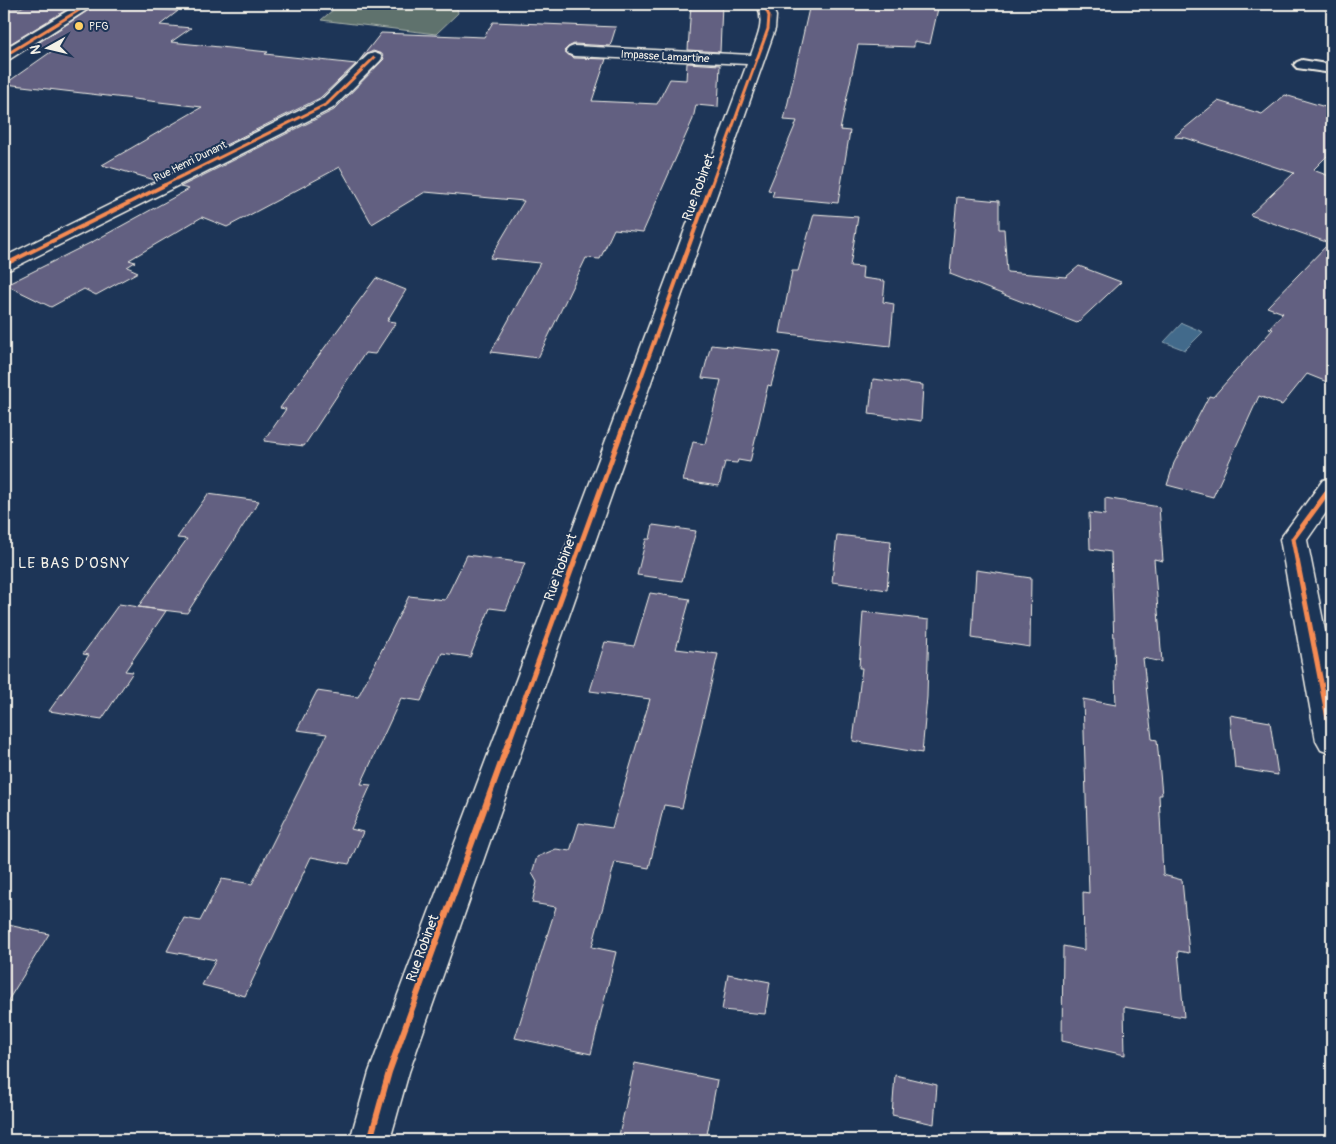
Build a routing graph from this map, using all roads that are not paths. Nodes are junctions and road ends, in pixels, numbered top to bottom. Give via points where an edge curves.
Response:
1 (89, 4) edge
2 (764, 4) edge
3 (574, 51) dead end
4 (4, 56) edge
5 (374, 58) dead end
6 (756, 60) junction
7 (1302, 65) dead end
8 (1332, 69) edge
9 (4, 265) edge
10 (1332, 486) edge
11 (1332, 742) edge
12 (370, 1140) edge

1 - 4 street
2 - 6 street, Rue Robinet via 770,20
3 - 6 street, Impasse Lamartine
5 - 9 street, Rue Henri Dunant via 327,104
6 - 12 street, Rue Robinet via 389,1072
7 - 8 lane
10 - 11 street via 1293,539

